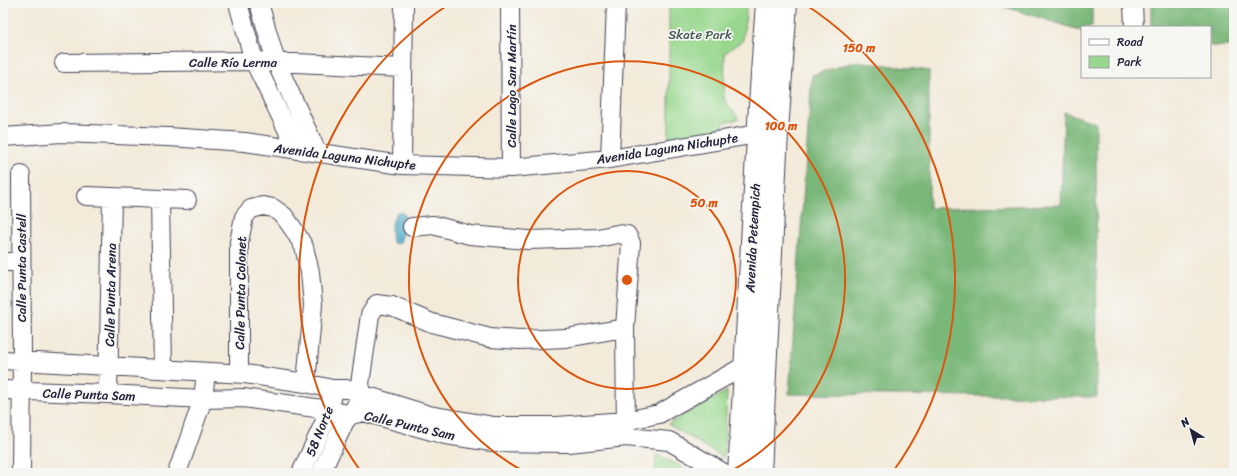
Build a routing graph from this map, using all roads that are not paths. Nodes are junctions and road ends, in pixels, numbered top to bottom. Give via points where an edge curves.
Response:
1 (238, 3) edge
2 (259, 3) edge
3 (404, 3) edge
4 (510, 3) edge
5 (616, 3) edge
6 (767, 3) edge
7 (786, 3) edge
8 (1133, 3) edge
9 (1134, 26) edge
10 (254, 60) junction
11 (276, 62) junction
12 (64, 63) dead end
13 (402, 68) junction
14 (757, 134) junction
15 (3, 137) edge
16 (297, 150) junction
17 (317, 152) junction
18 (610, 159) junction
19 (402, 165) junction
20 (512, 168) junction
21 (21, 175) dead end
22 (86, 196) dead end
23 (112, 197) junction
24 (160, 199) junction
25 (187, 200) dead end
26 (412, 227) dead end
27 (3, 262) edge
28 (21, 262) junction
29 (625, 328) junction
30 (3, 360) edge
31 (22, 361) junction
32 (746, 365) junction
33 (109, 366) junction
34 (163, 369) junction
35 (206, 372) junction
36 (239, 374) junction
37 (306, 383) junction
38 (332, 389) junction
39 (3, 390) edge
40 (21, 391) junction
41 (108, 394) junction
42 (362, 394) junction
43 (203, 399) junction
44 (330, 410) junction
45 (351, 415) junction
46 (625, 429) junction
47 (21, 473) edge
48 (177, 473) edge
49 (301, 473) edge
50 (321, 473) edge
51 (724, 473) edge
52 (738, 473) edge
53 (760, 473) edge

1 - 10 street
2 - 11 street
3 - 13 street
4 - 20 street, Calle Lago San Martín
5 - 18 street
6 - 14 main road, Avenida Petempich
7 - 53 main road, Avenida Petempich
8 - 9 street
10 - 11 street, Calle Río Lerma
10 - 12 street, Calle Río Lerma
10 - 16 street
11 - 13 street, Calle Río Lerma
11 - 17 street
13 - 19 street
14 - 18 street, Avenida Laguna Nichupte
14 - 32 main road, Avenida Petempich
15 - 16 street, Avenida Laguna Nichupte via 62,133 168,137 245,142
16 - 17 street, Avenida Laguna Nichupte
17 - 19 street, Avenida Laguna Nichupte
18 - 20 street, Avenida Laguna Nichupte
19 - 20 street, Avenida Laguna Nichupte
21 - 28 street, Calle Punta Castell
22 - 23 street
23 - 24 street
23 - 33 street, Calle Punta Arena
24 - 25 street
24 - 34 street
26 - 29 street via 433,225 470,235 528,240 598,238 627,234 631,243
27 - 28 street
28 - 31 street, Calle Punta Castell
29 - 42 street via 566,338 490,338 432,323 392,306 377,304 370,315 360,384
29 - 46 street
30 - 31 street, Calle Punta Sam
31 - 33 street, Calle Punta Sam
31 - 40 street, Calle Punta Castell
32 - 46 street, Calle Punta Sam via 659,414
32 - 52 main road, Avenida Petempich
33 - 34 street, Calle Punta Sam
33 - 41 street, Calle Punta Arena
34 - 35 street, Calle Punta Sam
35 - 36 street, Calle Punta Sam
35 - 43 street
36 - 37 street, Calle Punta Sam
36 - 37 street, Calle Punta Colonet via 239,242 244,217 251,209 263,206 273,208 284,216 304,247 310,272 313,305
37 - 38 street, Calle Punta Sam
38 - 42 street, Calle Punta Sam via 349,389
38 - 44 street, 58 Norte
39 - 40 street, Calle Punta Sam
40 - 41 street, Calle Punta Sam
40 - 47 street, Calle Punta Castell
41 - 43 street, Calle Punta Sam
42 - 45 street, 58 Norte
42 - 46 street, Calle Punta Sam via 430,415 494,426
43 - 44 street, Calle Punta Sam via 243,398
43 - 48 street
44 - 45 street, Calle Punta Sam
44 - 49 street, 58 Norte
45 - 46 street, Calle Punta Sam via 364,412 446,435 492,442 569,443
45 - 50 street, 58 Norte via 345,421
46 - 51 street, Calle Punta Sam via 669,441

